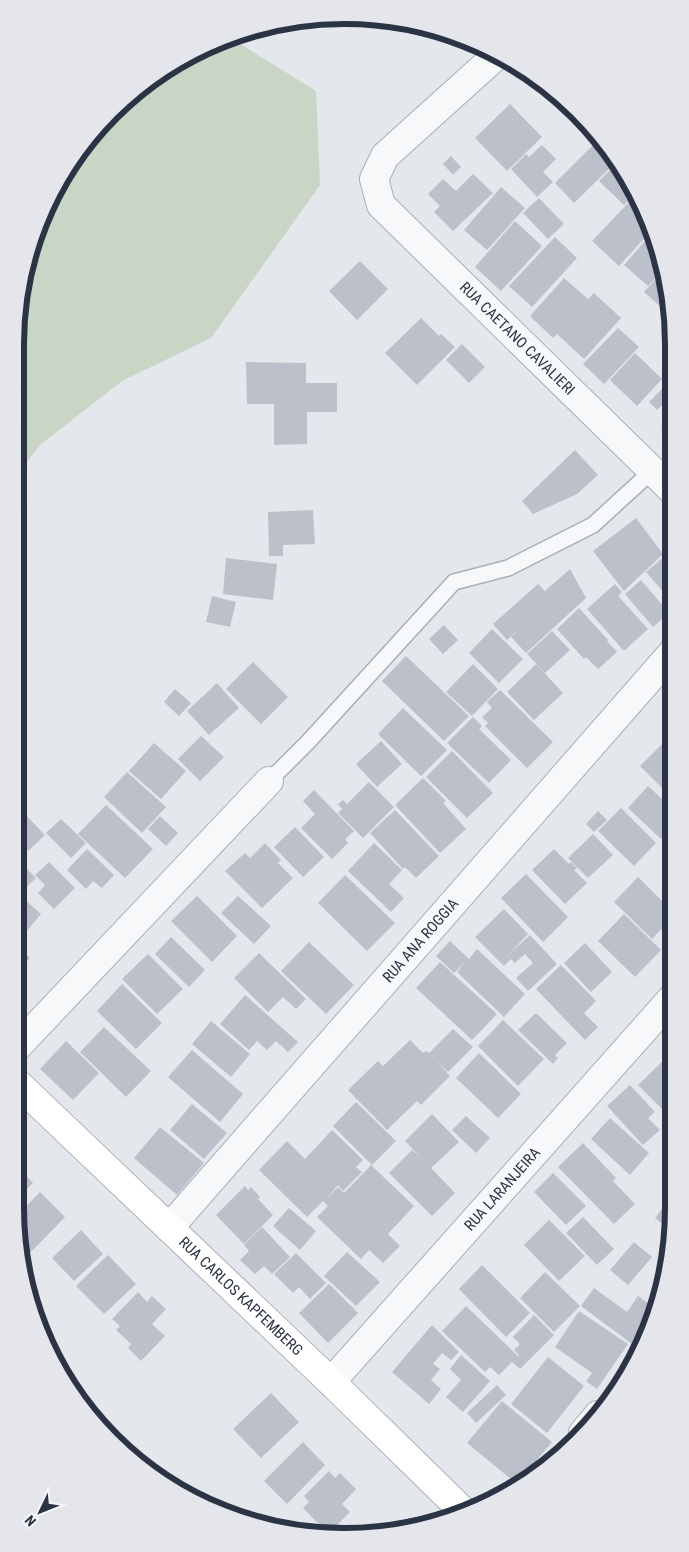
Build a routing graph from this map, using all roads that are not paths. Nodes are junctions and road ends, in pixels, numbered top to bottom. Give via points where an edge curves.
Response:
1 (492, 60) edge
2 (652, 471) junction
3 (665, 483) edge
4 (665, 661) edge
5 (269, 782) joint
6 (665, 1006) edge
7 (24, 1040) edge
8 (24, 1090) edge
9 (169, 1228) junction
10 (331, 1382) junction
11 (459, 1507) edge

1 - 2 street, RUA CAETANO CAVALIERI via 385,156 374,179 381,205
2 - 3 street, RUA CAETANO CAVALIERI
2 - 5 lane via 593,525 508,568 454,582
4 - 9 street, RUA ANA ROGGIA
5 - 7 street
6 - 10 street, RUA LARANJEIRA
8 - 9 street, RUA CARLOS KAPFEMBERG
9 - 10 street, RUA CARLOS KAPFEMBERG
10 - 11 street, RUA CARLOS KAPFEMBERG

